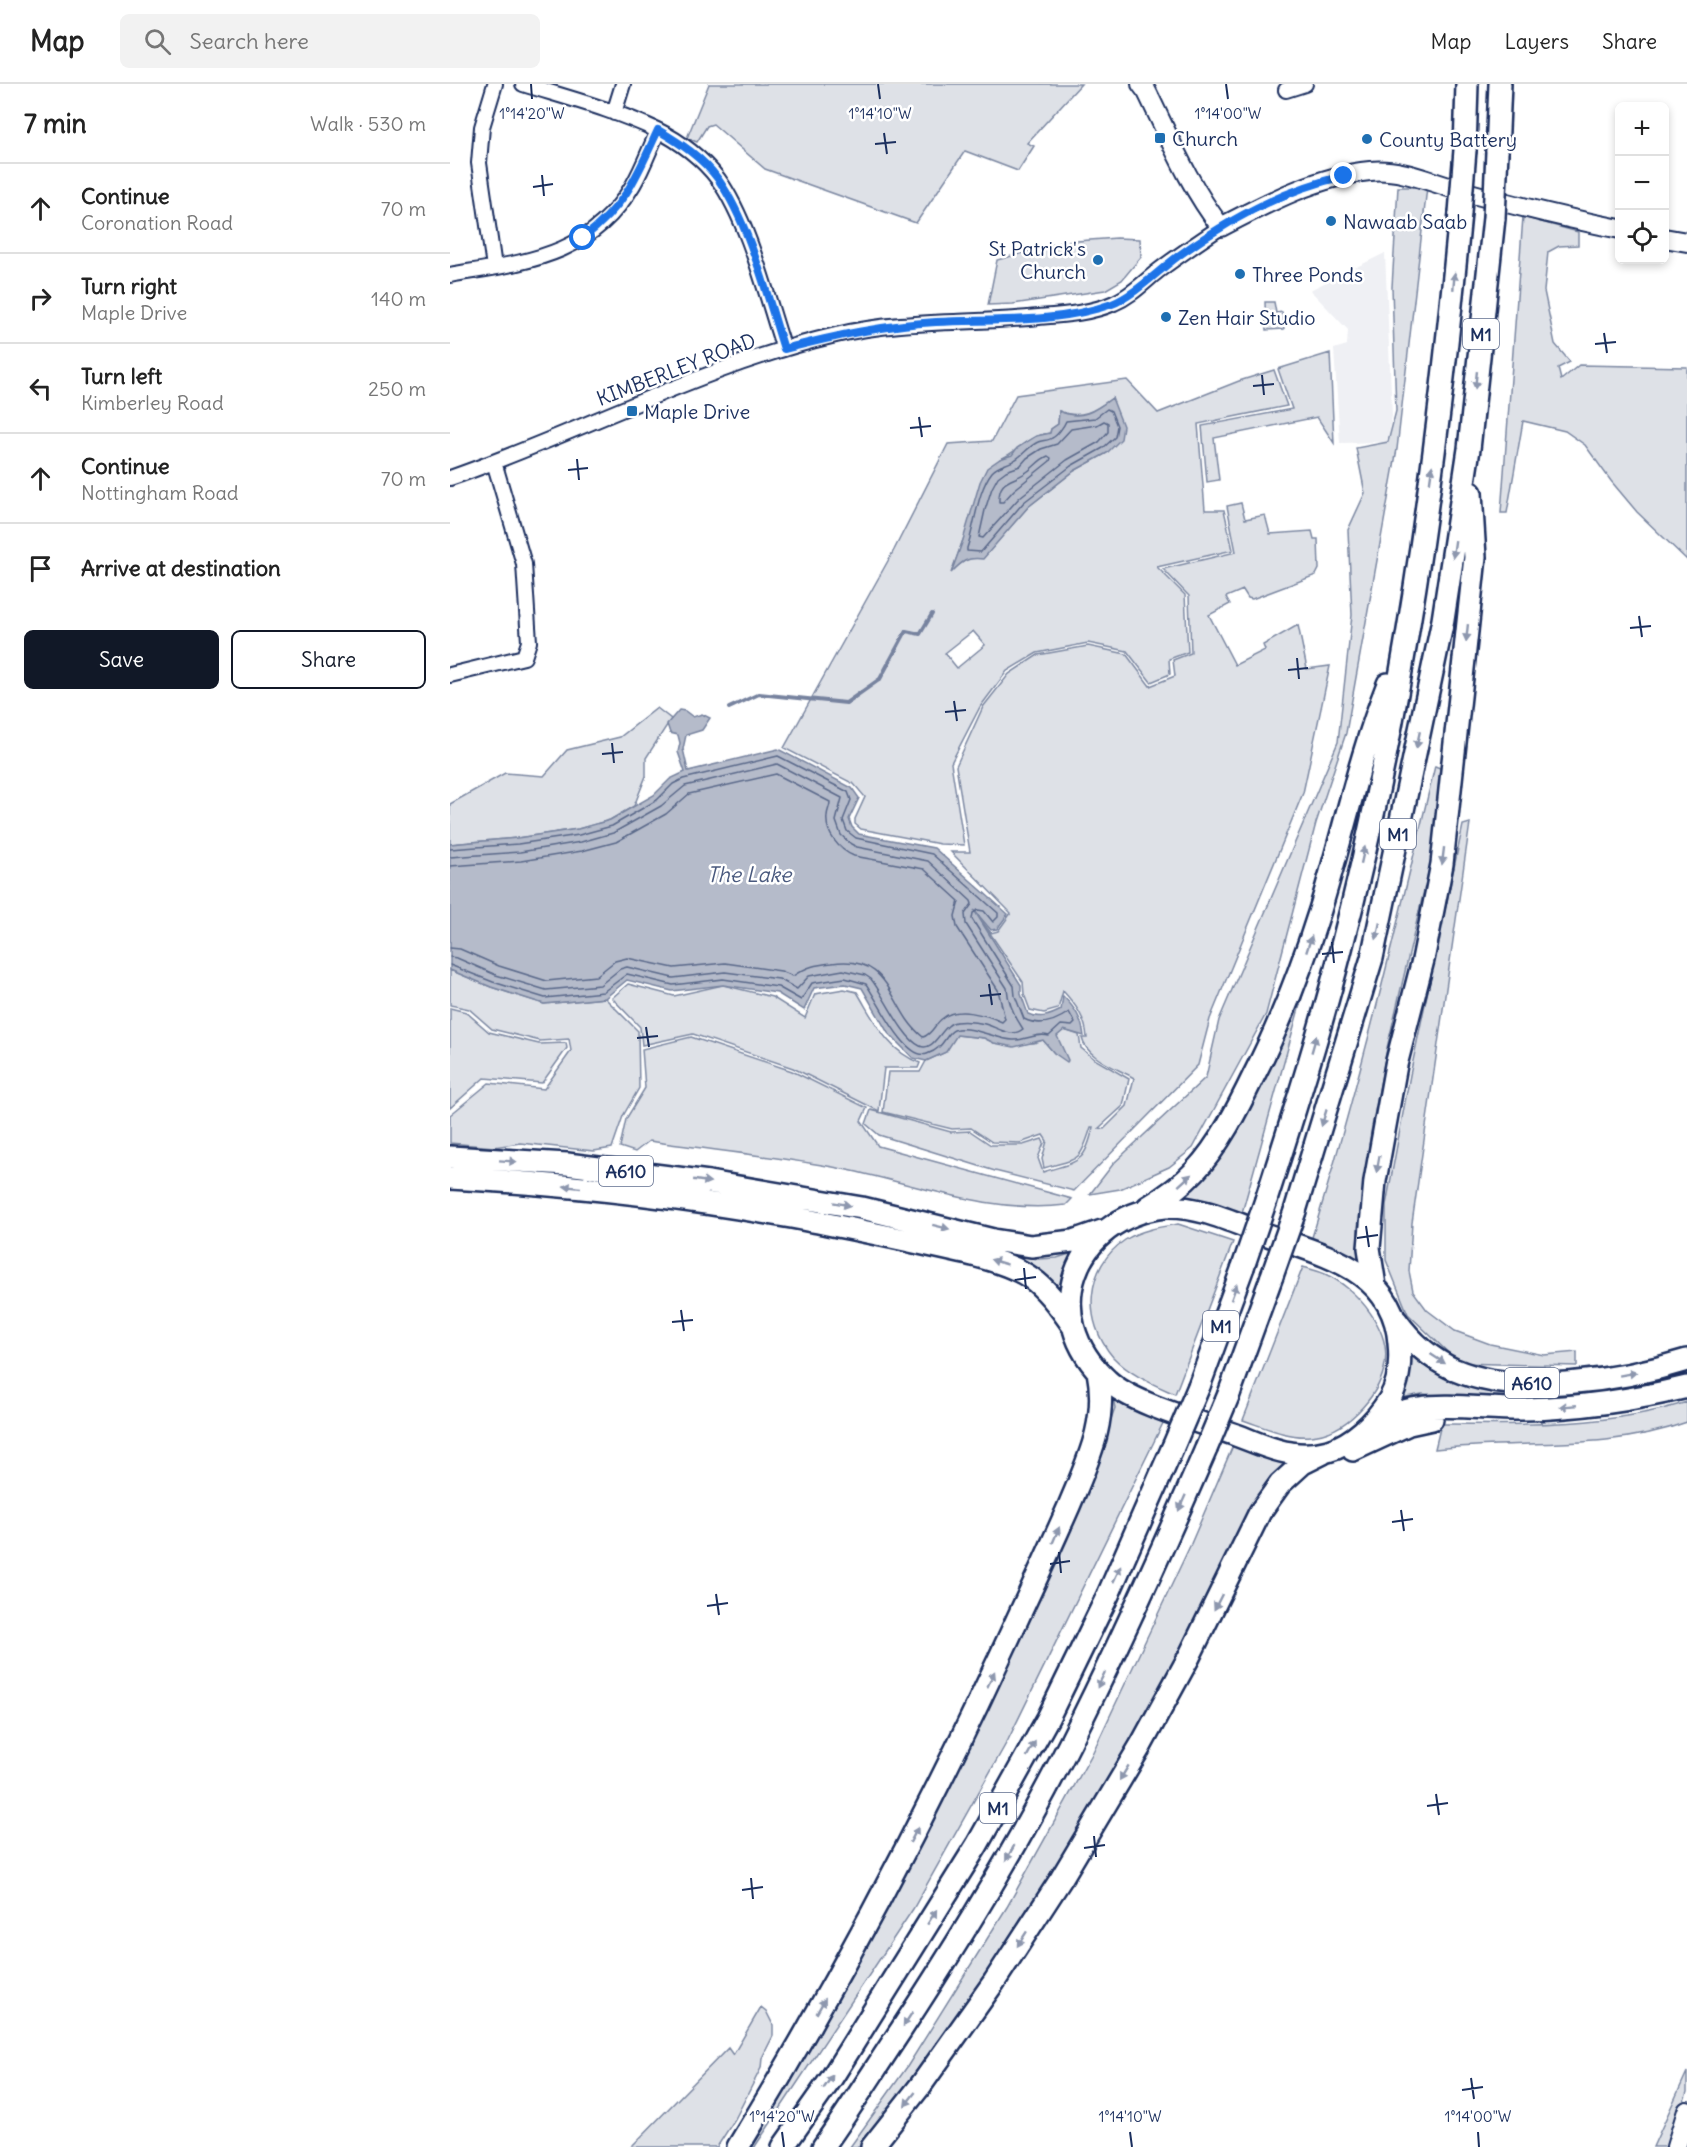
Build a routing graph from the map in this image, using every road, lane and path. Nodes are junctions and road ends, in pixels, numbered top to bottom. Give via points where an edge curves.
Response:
1 (495, 84) edge
2 (523, 84) edge
3 (623, 84) edge
4 (1141, 84) edge
5 (1467, 84) edge
6 (1500, 84) edge
7 (614, 113) junction
8 (658, 130) junction
9 (1221, 226) junction
10 (1615, 228) edge
11 (1669, 239) edge
12 (1687, 242) edge
13 (494, 267) junction
14 (450, 275) edge
15 (784, 349) junction
16 (1469, 450) junction
17 (494, 462) junction
18 (450, 478) edge
19 (1407, 636) junction
20 (450, 675) edge
21 (450, 1157) edge
22 (450, 1178) edge
23 (1137, 1214) junction
24 (1111, 1228) junction
25 (1375, 1286) junction
26 (1395, 1320) junction
27 (1073, 1326) junction
28 (1687, 1360) edge
29 (1098, 1371) junction
30 (1687, 1387) edge
31 (1481, 1409) junction
32 (1371, 1424) junction
33 (1327, 1451) junction
34 (1244, 1549) junction
35 (1687, 2111) edge
36 (738, 2147) edge
37 (783, 2147) edge
38 (823, 2147) edge
39 (872, 2147) edge
40 (1676, 2147) edge

1 - 13 street via 483,127 479,163
2 - 7 street
3 - 7 street
4 - 9 main road via 1189,180
19 -> 5 highway, M1, bridge via 1440,408 1460,213
6 -> 16 highway, M1, bridge via 1494,218
7 - 8 street
8 - 13 street via 633,185 599,225 583,238 544,257
8 - 15 street via 698,157 733,205
9 - 10 main road via 1321,182 1385,171
9 - 15 street, KIMBERLEY ROAD via 1128,295 1091,310 1010,320 884,327
11 - 12 main road
13 - 14 street
15 - 17 street, KIMBERLEY ROAD via 691,381
16 -> 25 highway via 1475,557 1442,864 1424,960 1392,1083 1375,1181 1369,1248
16 -> 38 highway, M1, bridge via 1443,620 1372,958 1296,1211 1229,1394 1139,1602 1070,1744 1010,1855
17 - 18 street, KIMBERLEY ROAD
17 - 20 street via 524,564 528,650 524,657
23 -> 19 highway, M1 via 1196,1171 1233,1115 1262,1059 1303,964 1373,722
37 -> 19 highway, M1, bridge via 831,2079 977,1845 1048,1718 1132,1541 1199,1386 1266,1200 1339,957 1376,798
21 -> 24 highway, A610 via 567,1164 709,1182 862,1208 1031,1246 1073,1241
27 -> 22 highway, A610 via 1055,1300 1025,1273 973,1255 862,1230 740,1209 573,1187
23 - 24 highway
23 - 25 highway via 1165,1207 1197,1209 1338,1261
24 - 27 highway via 1093,1241 1075,1270 1071,1288
25 - 26 highway
26 -> 28 highway, A610 via 1416,1344 1440,1361 1455,1370 1491,1380 1582,1381
26 - 32 highway via 1400,1355 1396,1383
27 - 29 highway
29 - 33 highway via 1134,1397 1280,1451
36 -> 29 highway via 856,1944 989,1684 1093,1449 1101,1407
30 -> 31 highway, A610 via 1571,1406
31 - 32 highway, A610 via 1420,1407
31 - 34 highway via 1409,1424 1323,1465 1276,1501
32 - 33 highway
33 - 34 highway via 1304,1463 1276,1490 1260,1512
34 -> 39 highway via 1157,1716 1061,1879 968,2019
35 - 40 main road

